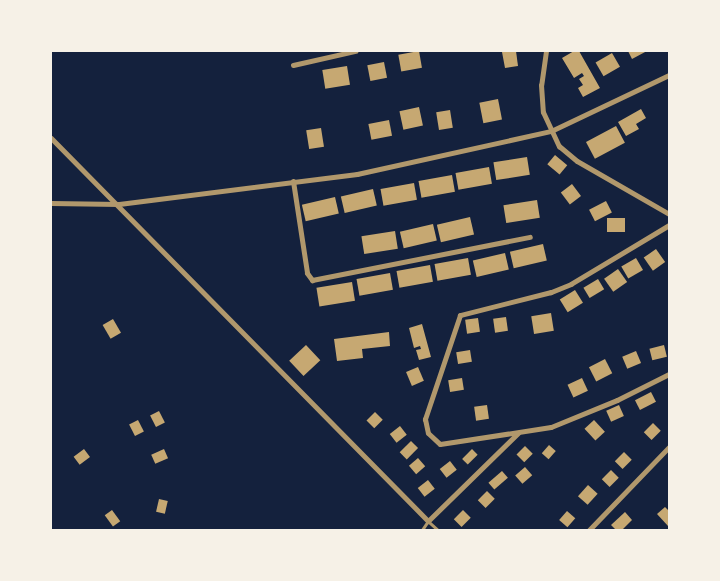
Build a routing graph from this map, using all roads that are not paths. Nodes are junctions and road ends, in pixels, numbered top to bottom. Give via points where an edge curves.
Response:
1 (354, 51) edge
2 (546, 51) edge
3 (294, 65) dead end
4 (669, 75) edge
5 (551, 131) junction
6 (51, 138) edge
7 (293, 181) junction
8 (51, 203) edge
9 (119, 204) junction
10 (669, 214) edge
11 (669, 225) edge
12 (530, 237) dead end
13 (669, 374) edge
14 (518, 433) junction
15 (669, 447) edge
16 (428, 521) junction
17 (422, 530) edge
18 (438, 530) edge
19 (589, 530) edge

1 - 3 street
2 - 5 street via 541,85 543,112
4 - 5 street
5 - 7 street via 357,174
5 - 10 street via 560,146 577,161
6 - 9 street
7 - 9 street
7 - 12 street via 307,273 312,280
8 - 9 street
9 - 16 street
11 - 14 street via 571,284 460,315 426,419 428,433 440,444
13 - 14 street via 617,400 550,427
14 - 16 street
15 - 19 street
16 - 17 lane
16 - 18 lane

